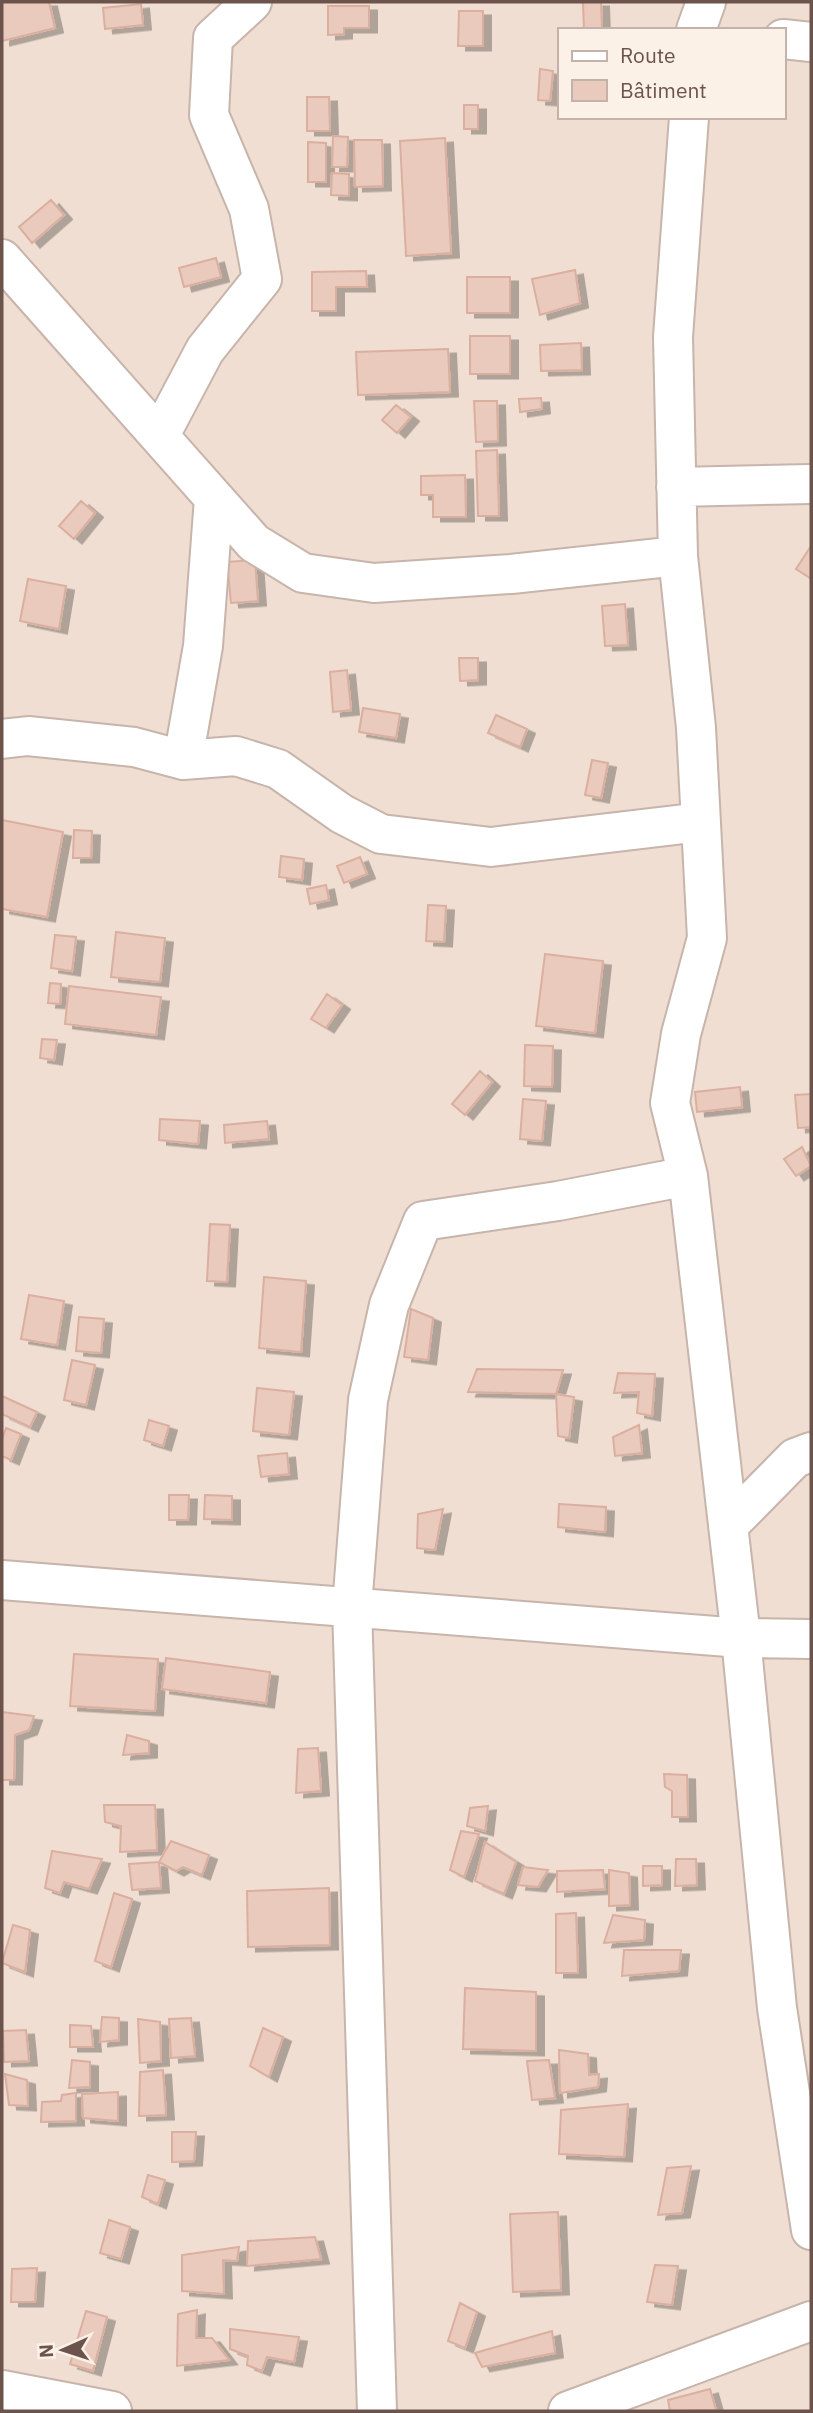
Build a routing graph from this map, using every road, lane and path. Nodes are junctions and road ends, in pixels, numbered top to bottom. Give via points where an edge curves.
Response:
1 (252, 2) edge
2 (785, 39) edge
3 (811, 42) edge
4 (689, 119) edge
5 (2, 259) edge
6 (160, 435) junction
7 (811, 484) edge
8 (677, 487) junction
9 (214, 498) junction
10 (678, 556) junction
11 (2, 739) edge
12 (183, 761) junction
13 (701, 822) junction
14 (688, 1175) junction
15 (811, 1452) edge
16 (728, 1526) junction
17 (2, 1580) edge
18 (352, 1607) junction
19 (741, 1638) junction
20 (811, 1639) edge
21 (802, 2114) edge
22 (811, 2230) edge
23 (811, 2321) edge
24 (2, 2390) edge
25 (112, 2411) edge
26 (377, 2411) edge
27 (568, 2411) edge

1 - 6 street via 213,38 209,115 250,209 262,279 205,351
2 - 3 street
4 - 8 street via 673,337
5 - 6 street
6 - 9 street
7 - 8 street
8 - 10 street
9 - 10 street via 254,544 303,573 373,583
9 - 12 street via 202,646
10 - 13 street
11 - 12 street via 28,736 134,747
12 - 13 street via 236,756 278,769 342,814 381,834 491,847
13 - 14 street via 707,938 681,1034 670,1102
14 - 16 street
14 - 18 street via 423,1221 389,1305 368,1400
15 - 16 street via 795,1458
16 - 19 street
17 - 18 street
18 - 19 street
18 - 26 street
19 - 20 street
19 - 21 street via 777,2008
21 - 22 street
23 - 27 street
24 - 25 street

